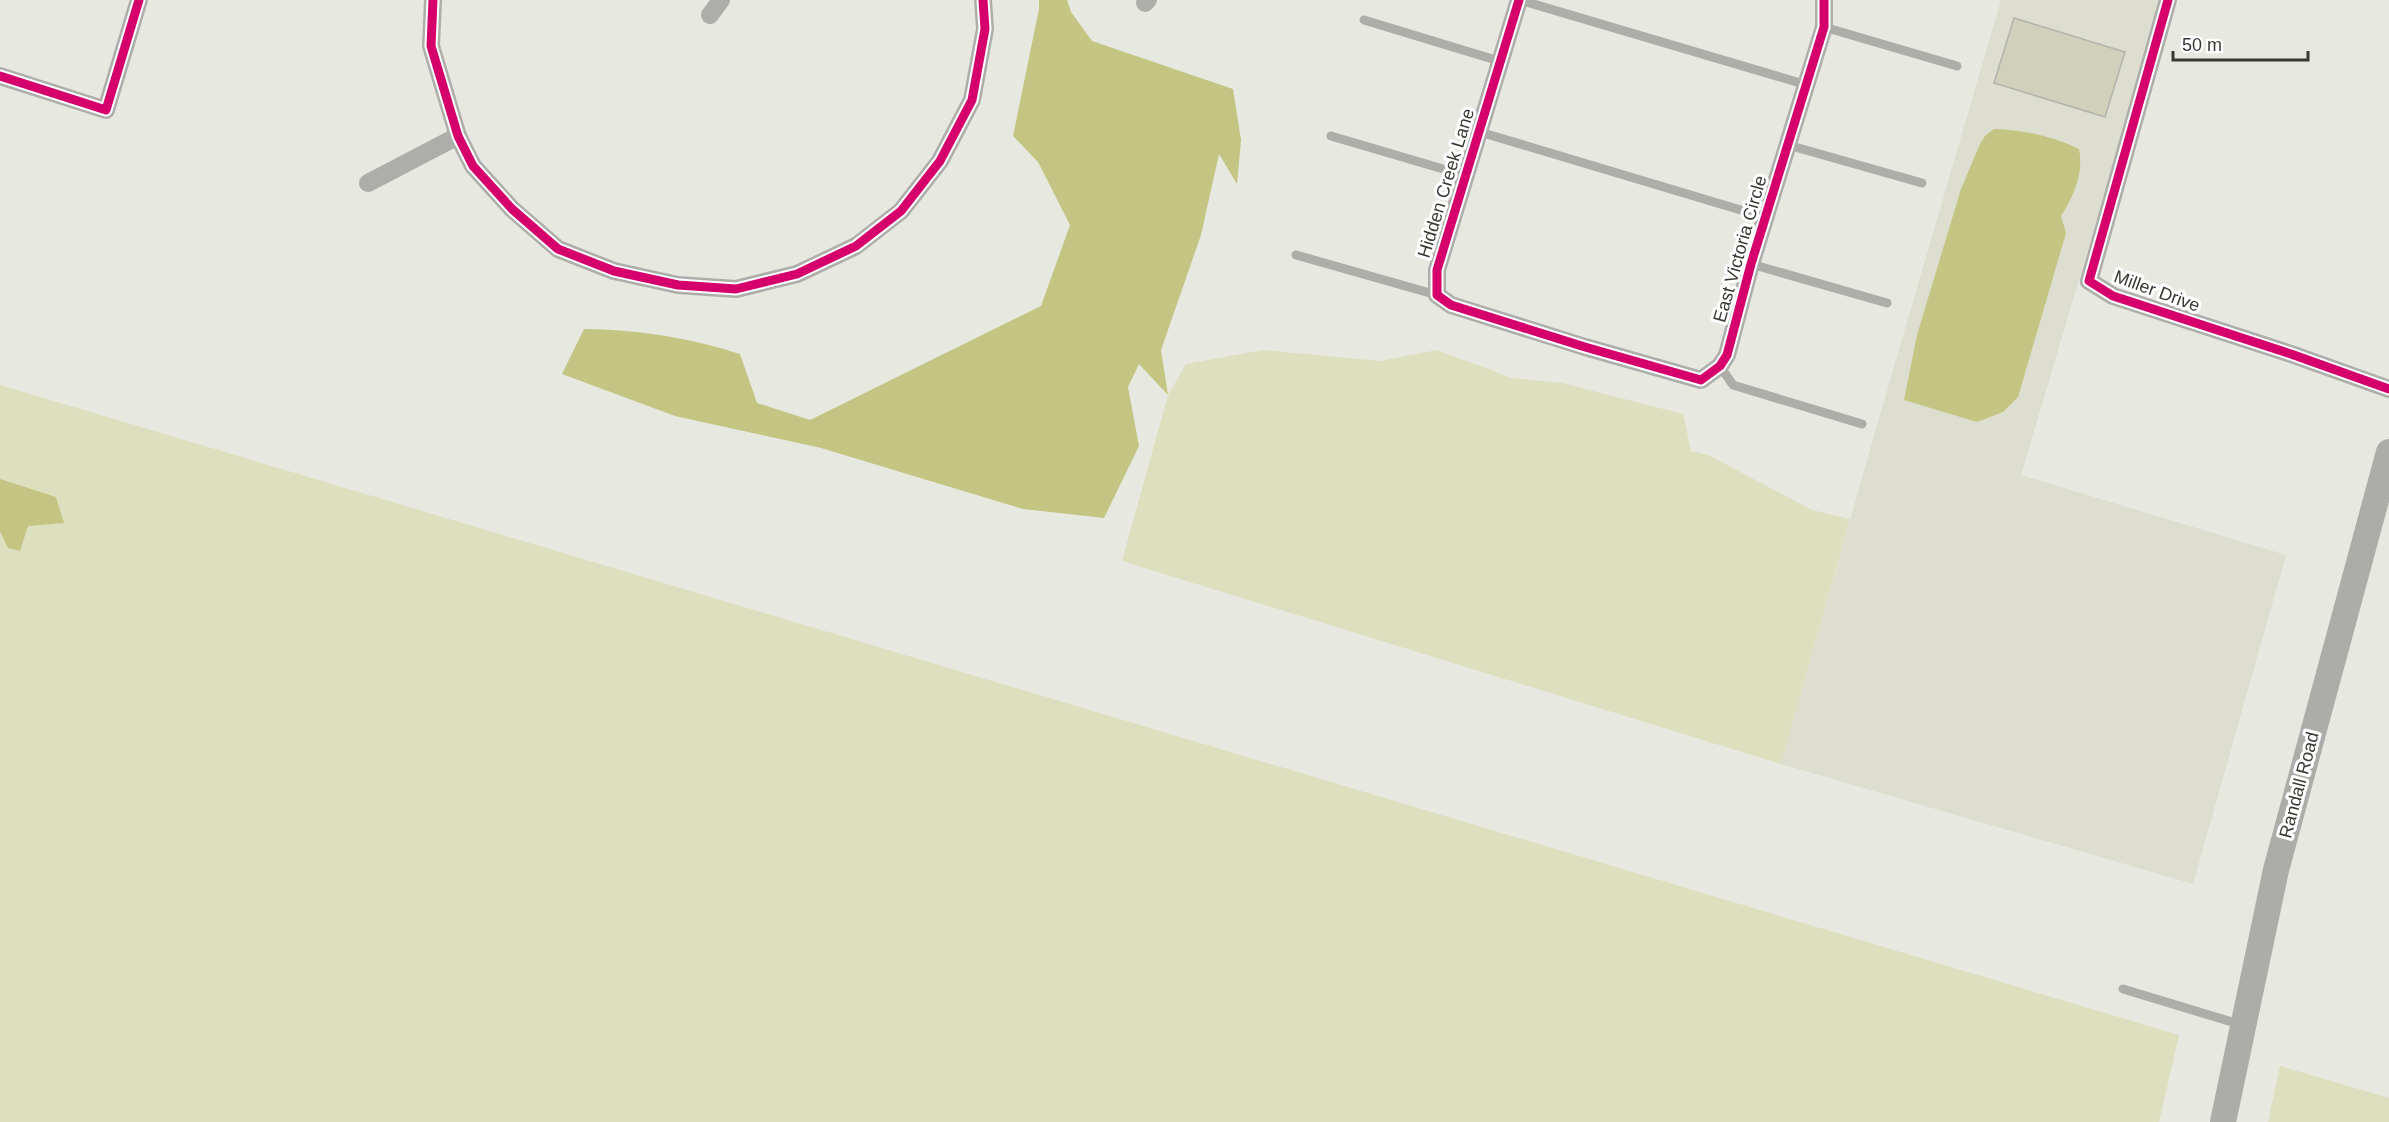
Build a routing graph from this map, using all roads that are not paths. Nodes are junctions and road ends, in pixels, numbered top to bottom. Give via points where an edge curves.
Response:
1 (139, 0) edge
2 (434, 0) edge
3 (983, 0) edge
4 (1519, 0) edge
5 (1824, 0) edge
6 (2168, 0) edge
7 (1364, 20) dead end
8 (1824, 27) junction
9 (1499, 61) junction
10 (1957, 66) dead end
11 (0, 76) edge
12 (1807, 85) junction
13 (1480, 132) junction
14 (458, 136) junction
15 (1331, 136) dead end
16 (1788, 145) junction
17 (1467, 176) junction
18 (368, 183) dead end
19 (1922, 183) dead end
20 (1765, 216) junction
21 (1296, 255) dead end
22 (1751, 264) junction
23 (1437, 295) junction
24 (1887, 303) dead end
25 (1720, 366) junction
26 (2389, 389) edge
27 (1862, 424) dead end
28 (2389, 452) edge
29 (2123, 989) dead end
30 (2242, 1025) junction
31 (2223, 1122) edge

1 - 11 street via 106,110
2 - 14 street via 431,46
3 - 14 street via 986,29 972,100 940,161 902,211 856,246 797,274 736,288 678,285 614,271 558,249 504,201 473,166
4 - 9 street, Hidden Creek Lane
4 - 12 lane
5 - 8 street, East Victoria Circle
6 - 26 street, Miller Drive via 2089,282 2113,296
7 - 9 lane
8 - 10 lane
8 - 12 street, East Victoria Circle
9 - 13 street, Hidden Creek Lane
12 - 16 street, East Victoria Circle
13 - 17 street, Hidden Creek Lane
13 - 20 lane
14 - 18 street
15 - 17 lane
16 - 19 lane
16 - 20 street, East Victoria Circle
17 - 23 street, Hidden Creek Lane via 1437,270
20 - 22 street, East Victoria Circle
21 - 23 lane
22 - 24 lane
22 - 25 street, East Victoria Circle via 1727,355
23 - 25 street via 1450,305 1701,380
25 - 27 lane via 1733,385
28 - 30 main road, Randall Road via 2276,870
29 - 30 lane
30 - 31 main road, Randall Road

